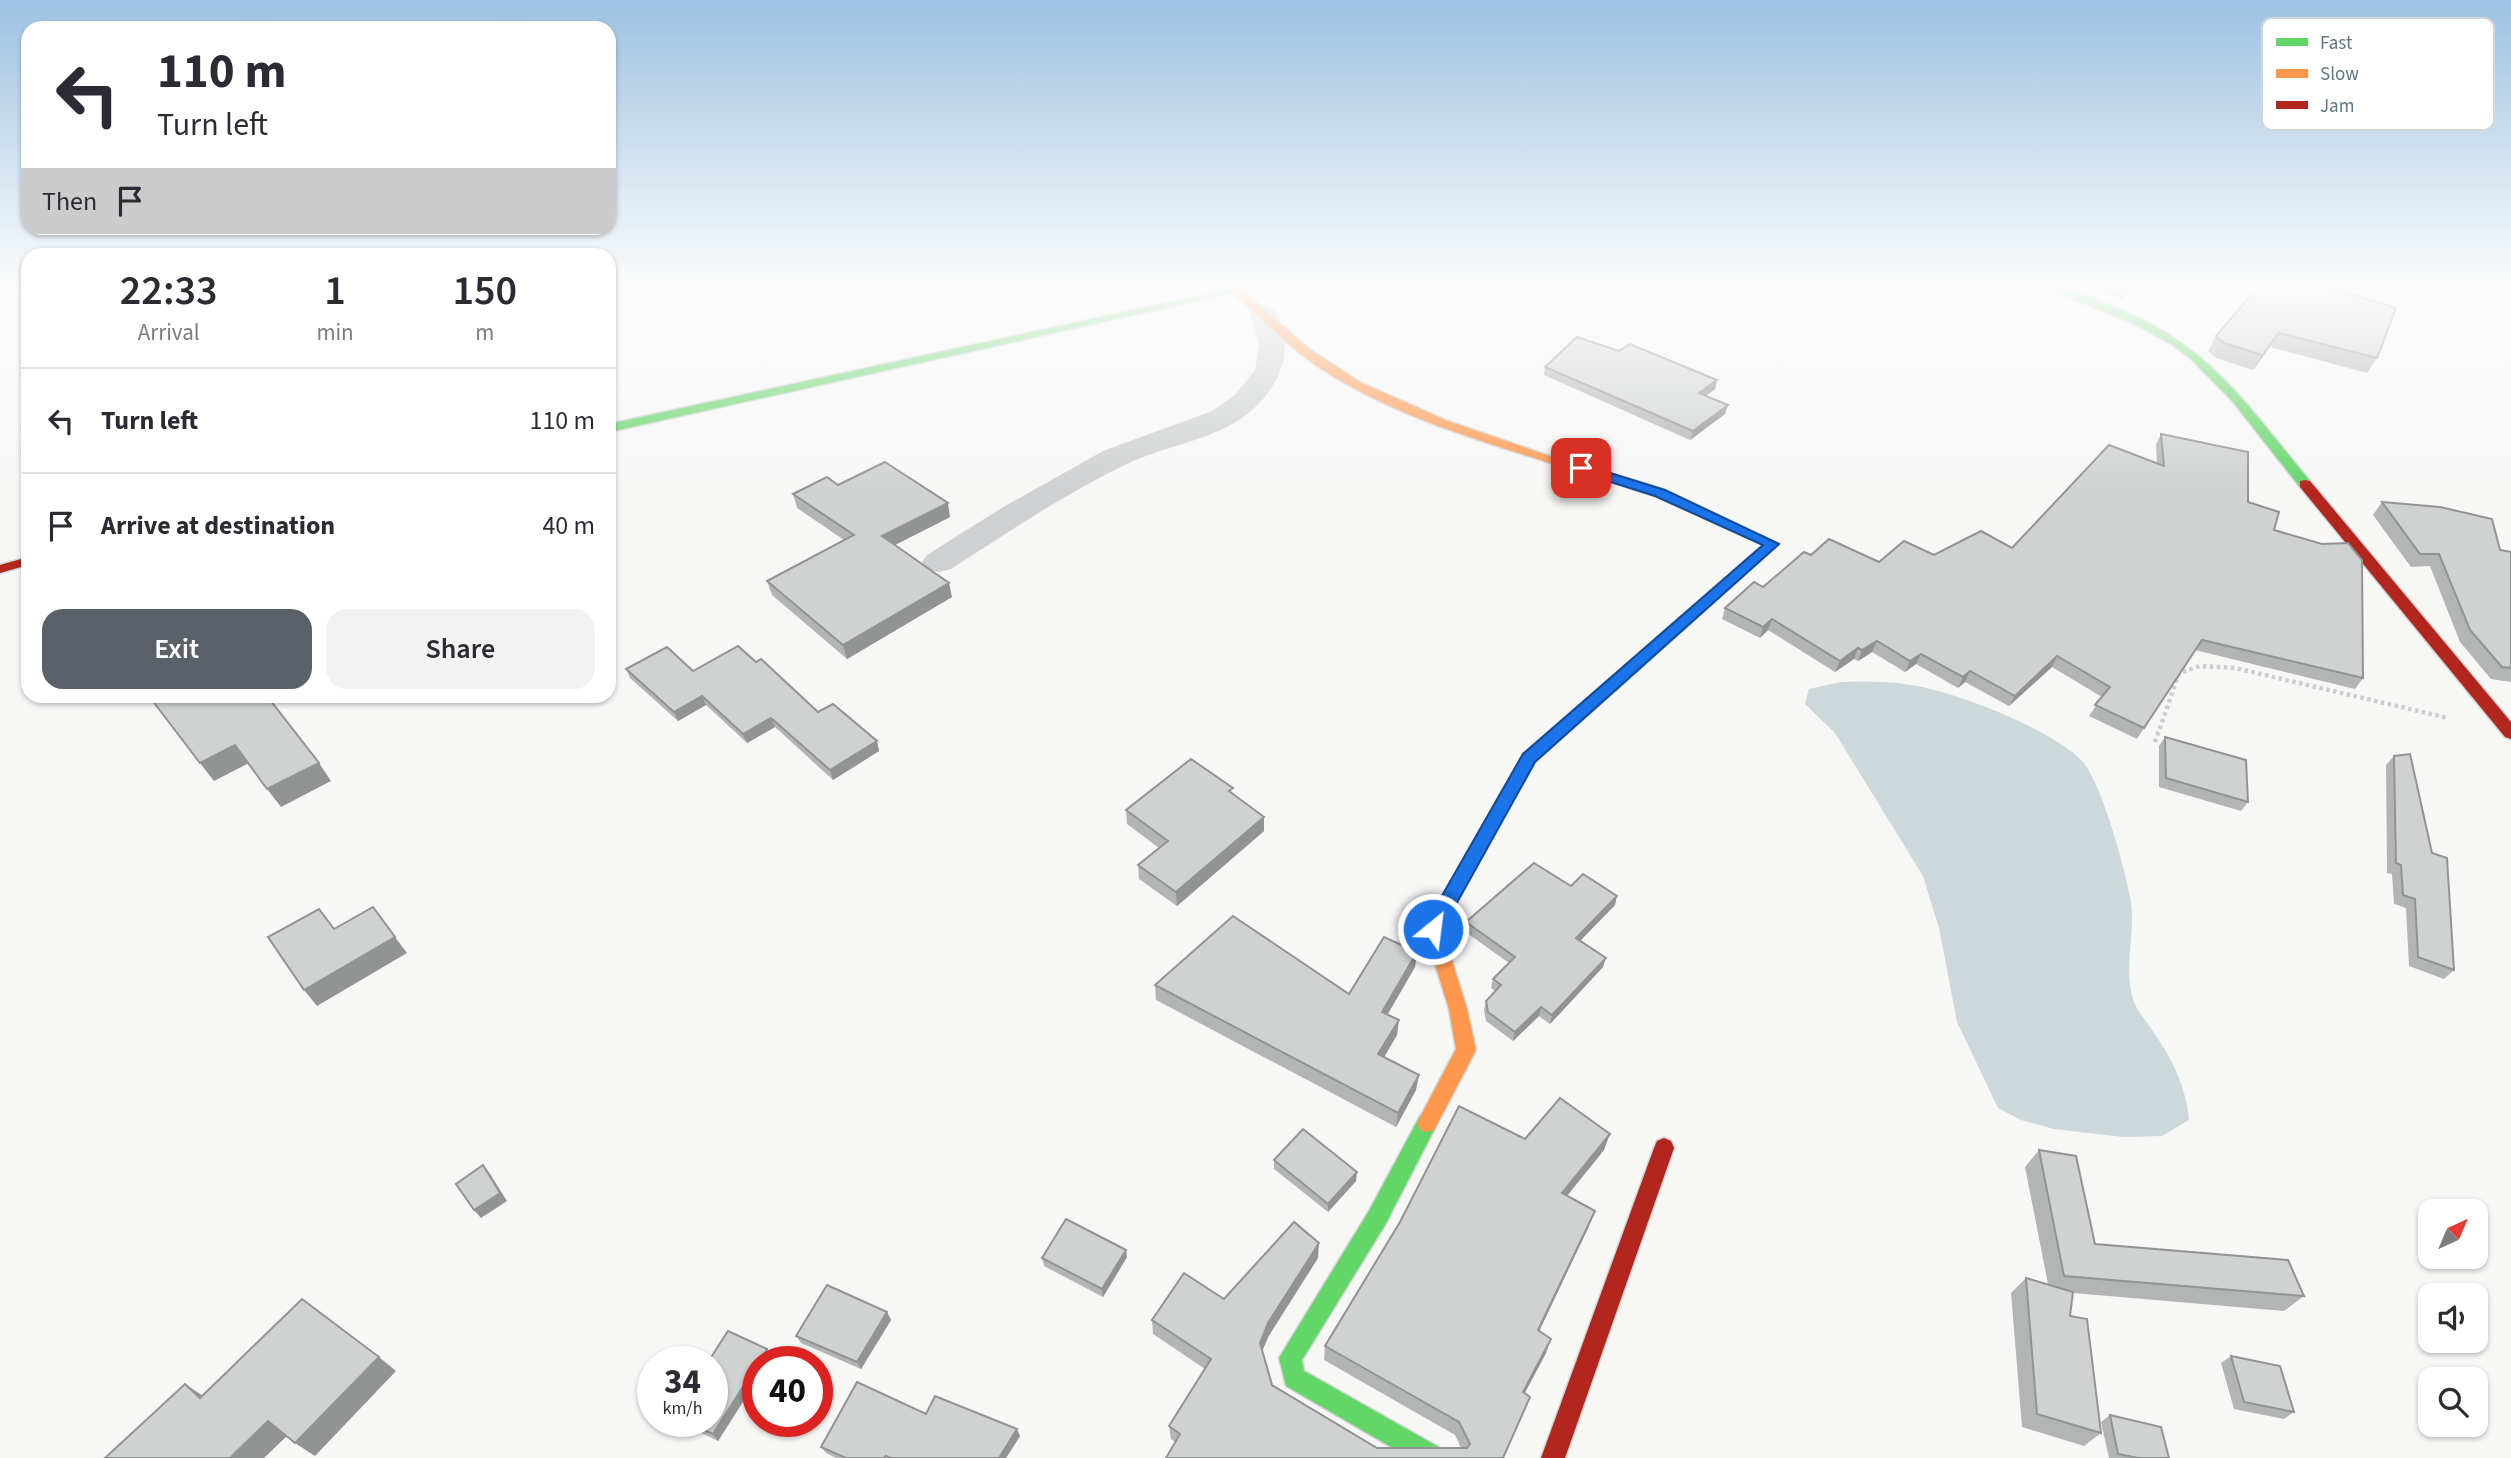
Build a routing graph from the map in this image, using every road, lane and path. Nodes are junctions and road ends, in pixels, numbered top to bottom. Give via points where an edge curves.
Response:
1 (946, 355) edge
2 (1271, 355) edge
3 (1314, 355) edge
4 (2194, 355) edge
5 (616, 426) edge
6 (939, 562) dead end
7 (21, 563) edge
8 (0, 569) edge
9 (2511, 732) edge
10 (2155, 742) dead end
11 (1664, 1149) dead end
12 (1433, 1458) edge
13 (1553, 1458) edge

1 - 5 street
2 - 6 street via 1269,371 1245,401 1223,417 1114,458
3 - 12 street via 1378,397 1449,427 1660,493 1772,544 1529,758 1433,929 1466,1050 1377,1218 1290,1359 1294,1378
4 - 9 street
7 - 8 street
9 - 10 path via 2235,668 2200,666 2179,673
11 - 13 street

